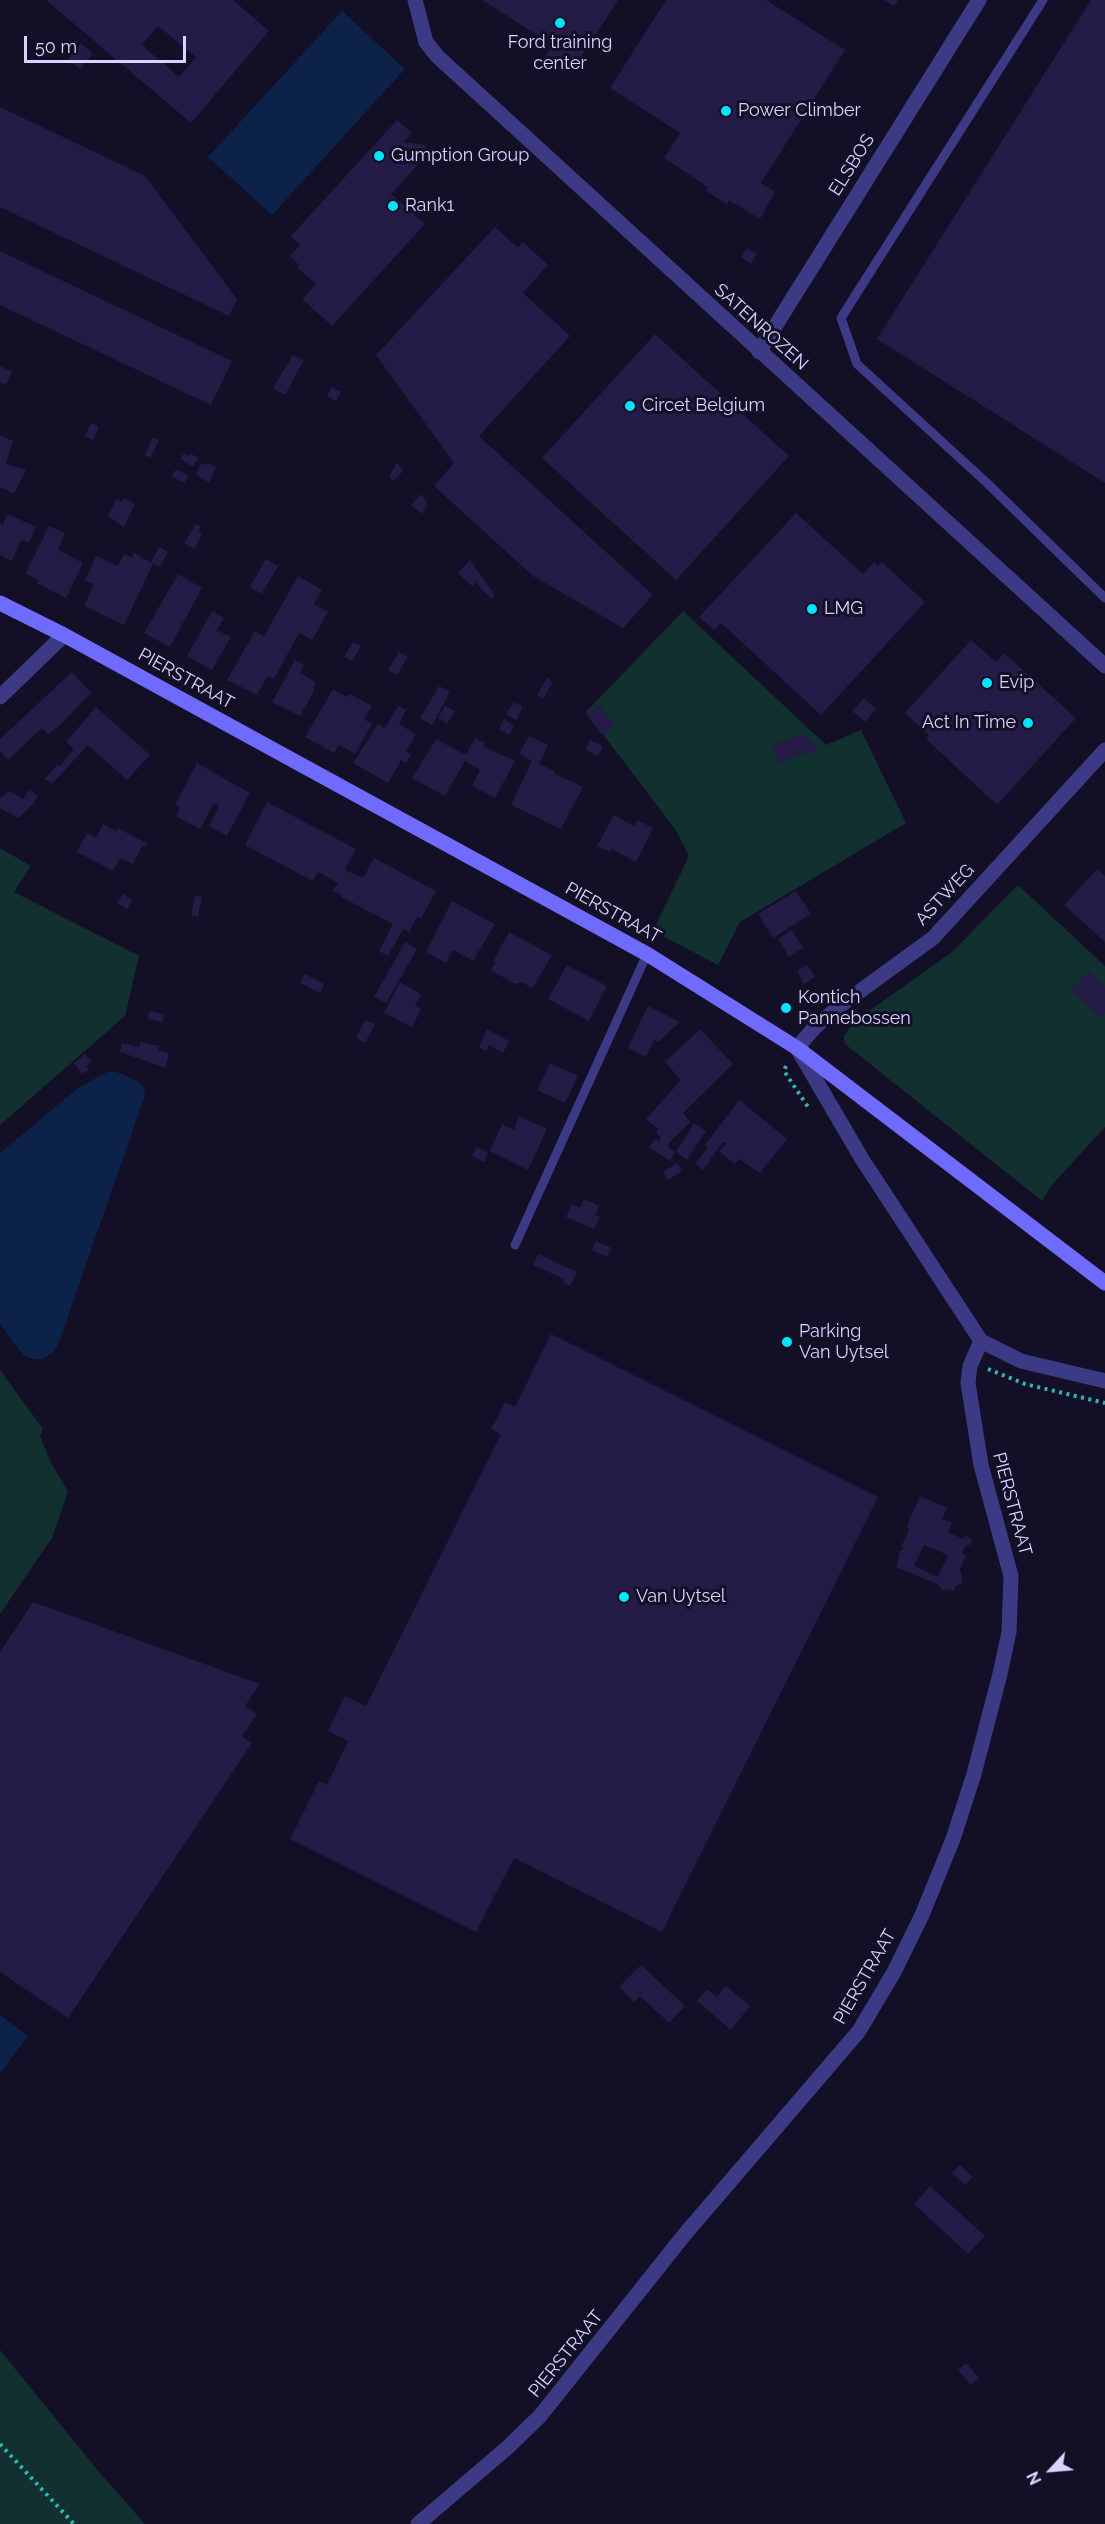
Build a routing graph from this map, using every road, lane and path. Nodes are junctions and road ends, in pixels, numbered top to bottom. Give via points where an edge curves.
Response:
1 (415, 0) edge
2 (979, 0) edge
3 (1043, 0) edge
4 (759, 352) junction
5 (1105, 598) edge
6 (0, 603) edge
7 (64, 635) junction
8 (1105, 666) edge
9 (0, 697) edge
10 (1105, 750) edge
11 (647, 954) junction
12 (797, 1048) junction
13 (515, 1245) dead end
14 (1105, 1283) edge
15 (981, 1341) junction
16 (1105, 1381) edge
17 (0, 2444) edge
18 (74, 2524) edge
19 (418, 2524) edge

1 - 4 street, SATENROZEN via 430,50
2 - 4 street, ELSBOS
3 - 5 lane via 841,318 856,364
4 - 8 street, SATENROZEN
6 - 7 street, PIERSTRAAT
7 - 9 street
7 - 11 street, PIERSTRAAT
10 - 12 street, ASTWEG via 933,938 845,1002
11 - 12 street, PIERSTRAAT
11 - 13 lane
12 - 14 street, PIERSTRAAT
12 - 15 street via 862,1159
15 - 16 street via 1021,1361
15 - 19 street, PIERSTRAAT via 970,1366 968,1383 981,1465 1011,1576 1009,1632 974,1774 922,1915 859,2031 685,2234 540,2416
17 - 18 path

